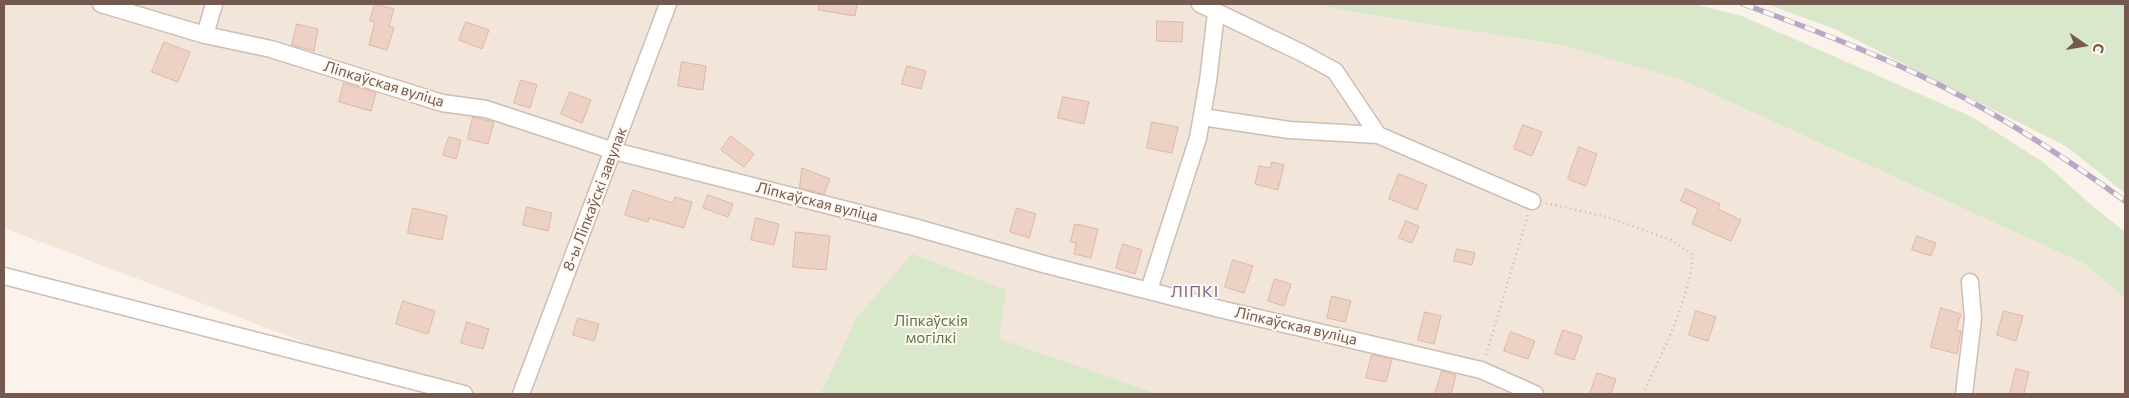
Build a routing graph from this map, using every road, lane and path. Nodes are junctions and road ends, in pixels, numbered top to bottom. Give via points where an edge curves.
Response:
1 (101, 4) edge
2 (214, 4) edge
3 (668, 4) edge
4 (1200, 4) edge
5 (1216, 13) junction
6 (205, 36) junction
7 (1202, 118) junction
8 (1378, 135) junction
9 (614, 151) junction
10 (1532, 201) junction
11 (4, 276) edge
12 (1970, 282) dead end
13 (1149, 290) junction
14 (1482, 370) junction
15 (464, 394) edge
16 (521, 394) edge
17 (1535, 394) edge
18 (1643, 394) edge
19 (1964, 394) edge

1 - 6 street, Ліпкаўская вуліца
2 - 6 street
3 - 9 street, 8-ы Ліпкаўскі завулак
4 - 5 street
5 - 7 street
5 - 8 street via 1302,52 1335,71
6 - 9 street, Ліпкаўская вуліца via 271,49 442,103 486,109
7 - 8 street via 1289,130
7 - 13 street
8 - 10 street
9 - 13 street, Ліпкаўская вуліца
9 - 16 street, 8-ы Ліпкаўскі завулак
10 - 14 path
10 - 18 path via 1607,217 1672,240 1693,255 1691,276
11 - 15 street
12 - 19 street via 1973,319
13 - 14 street, Ліпкаўская вуліца
14 - 17 street, Ліпкаўская вуліца

